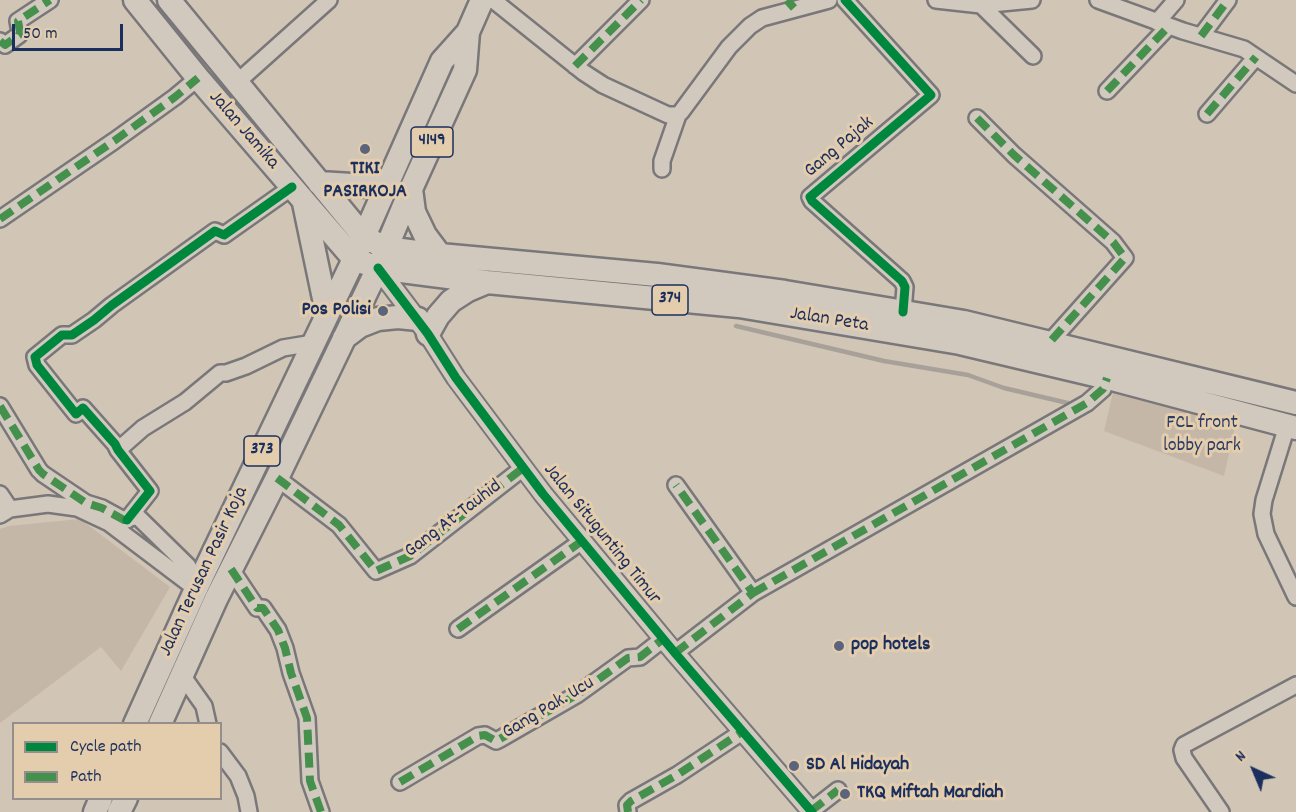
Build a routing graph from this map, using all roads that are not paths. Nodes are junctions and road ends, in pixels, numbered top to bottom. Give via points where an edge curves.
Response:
1 (50, 0) edge
2 (135, 0) edge
3 (169, 0) edge
4 (329, 0) edge
5 (482, 0) edge
6 (493, 0) edge
7 (641, 0) edge
8 (829, 0) edge
9 (845, 0) edge
10 (936, 0) edge
11 (1032, 0) edge
12 (1098, 0) edge
13 (1176, 0) edge
14 (1228, 0) edge
15 (791, 4) edge
16 (981, 5) junction
17 (1163, 24) junction
18 (468, 32) junction
19 (1201, 36) junction
20 (0, 41) edge
21 (1033, 56) dead end
22 (1256, 57) junction
23 (575, 66) junction
24 (198, 78) junction
25 (1296, 84) edge
26 (237, 85) junction
27 (1107, 91) dead end
28 (1207, 114) dead end
29 (678, 115) junction
30 (977, 118) dead end
31 (662, 169) dead end
32 (319, 183) junction
33 (385, 187) junction
34 (411, 189) junction
35 (297, 194) junction
36 (0, 219) edge
37 (364, 237) junction
38 (440, 255) junction
39 (382, 258) junction
40 (354, 259) junction
41 (487, 282) junction
42 (903, 312) junction
43 (327, 313) junction
44 (423, 327) junction
45 (962, 332) junction
46 (344, 339) junction
47 (313, 343) junction
48 (1049, 343) junction
49 (1107, 378) junction
50 (1296, 403) edge
51 (0, 406) edge
52 (1291, 427) edge
53 (118, 450) junction
54 (523, 468) junction
55 (277, 478) junction
56 (676, 485) dead end
57 (0, 494) edge
58 (5, 512) edge
59 (127, 520) junction
60 (582, 541) junction
61 (231, 569) junction
62 (194, 586) junction
63 (753, 593) junction
64 (1296, 597) edge
65 (216, 599) junction
66 (458, 629) dead end
67 (669, 646) junction
68 (182, 675) junction
69 (1296, 685) edge
70 (135, 722) edge
71 (160, 722) edge
72 (208, 722) edge
73 (742, 732) junction
74 (222, 755) edge
75 (400, 782) dead end
76 (838, 790) dead end
77 (812, 811) edge
78 (249, 812) edge
79 (321, 812) edge
80 (628, 812) edge
81 (1221, 812) edge

1 - 20 street via 18,21 19,35 5,45
2 - 24 main road, Jalan Jamika
3 - 26 main road, Jalan Jamika
4 - 26 street
5 - 18 main road, 4149
6 - 23 street
7 - 23 street
8 - 15 street
9 - 42 street, Gang Pajak via 930,96 810,197 902,281
10 - 16 street
11 - 16 street
12 - 17 street
13 - 17 street
14 - 19 street
15 - 29 street via 750,26 710,70
16 - 21 street
17 - 19 street
17 - 27 street
18 - 33 main road, 4149 via 442,61
18 - 34 main road, 4149 via 465,70
19 - 22 street via 1244,49
22 - 25 street
22 - 28 street
23 - 29 street via 603,85 662,113
24 - 35 main road, Jalan Jamika
24 - 36 street via 176,98
26 - 32 main road, Jalan Jamika
29 - 31 street
30 - 48 street via 1113,242 1125,258
32 - 33 main road
32 - 37 main road, Jalan Jamika
33 - 37 main road, 4149
34 - 38 main road via 414,212
34 - 39 main road, 4149
35 - 40 main road, Jalan Jamika
35 - 43 main road
35 - 53 street via 224,235 215,231 78,331 62,335 35,357 37,365 76,414 83,408
37 - 39 main road, Jalan Peta / 374
37 - 40 main road, 4149
38 - 39 main road, Jalan Peta / 374
38 - 42 main road, Jalan Peta / 374 via 657,275
39 - 40 main road, Jalan Peta / 374
39 - 41 main road, Jalan Peta / 374
39 - 44 street, Jalan Situgunting Timur
39 - 46 main road, Jalan Terusan Pasir Koja / 373
40 - 43 main road, Jalan Terusan Pasir Koja / 373
41 - 44 main road via 452,301
41 - 45 main road, Jalan Peta / 374
42 - 45 main road, Jalan Peta / 374
43 - 47 main road, Jalan Terusan Pasir Koja / 373
44 - 46 main road via 398,317 378,319 360,326
44 - 54 street, Jalan Situgunting Timur
45 - 48 main road, Jalan Peta / 374
45 - 49 main road, Jalan Peta / 374
46 - 55 main road, Jalan Terusan Pasir Koja / 373
47 - 53 street via 283,348 246,366 220,373
47 - 62 main road, Jalan Terusan Pasir Koja / 373
48 - 50 main road, Jalan Peta / 374
49 - 52 main road, Jalan Peta / 374
49 - 63 street, Gang Pak. Ucu via 1103,389 1087,403
51 - 59 street via 43,474 86,503
52 - 64 street via 1262,514 1266,534
53 - 59 street via 150,492
54 - 55 street, Gang At-Tauhid via 410,556 376,571 339,525
54 - 60 street, Jalan Situgunting Timur
55 - 61 main road, Jalan Terusan Pasir Koja / 373
56 - 63 street
57 - 58 street
58 - 62 street via 48,504 77,508 109,523
59 - 62 street via 137,516 183,561
60 - 66 street
60 - 67 street, Jalan Situgunting Timur
61 - 65 main road, Jalan Terusan Pasir Koja / 373
61 - 79 street via 257,608 263,608 285,648 307,718 310,781
62 - 65 street
62 - 70 main road, Jalan Terusan Pasir Koja / 373
63 - 67 street, Gang Pak. Ucu
65 - 68 main road, Jalan Terusan Pasir Koja / 373
67 - 73 street, Jalan Situgunting Timur
67 - 75 street, Gang Pak. Ucu via 628,658 578,694 500,739 478,736
68 - 71 main road, Jalan Terusan Pasir Koja / 373
68 - 72 street via 204,706
69 - 81 street via 1184,745 1184,758
73 - 77 street, Jalan Situgunting Timur
73 - 80 street via 628,803
74 - 78 street via 238,776
76 - 77 street

